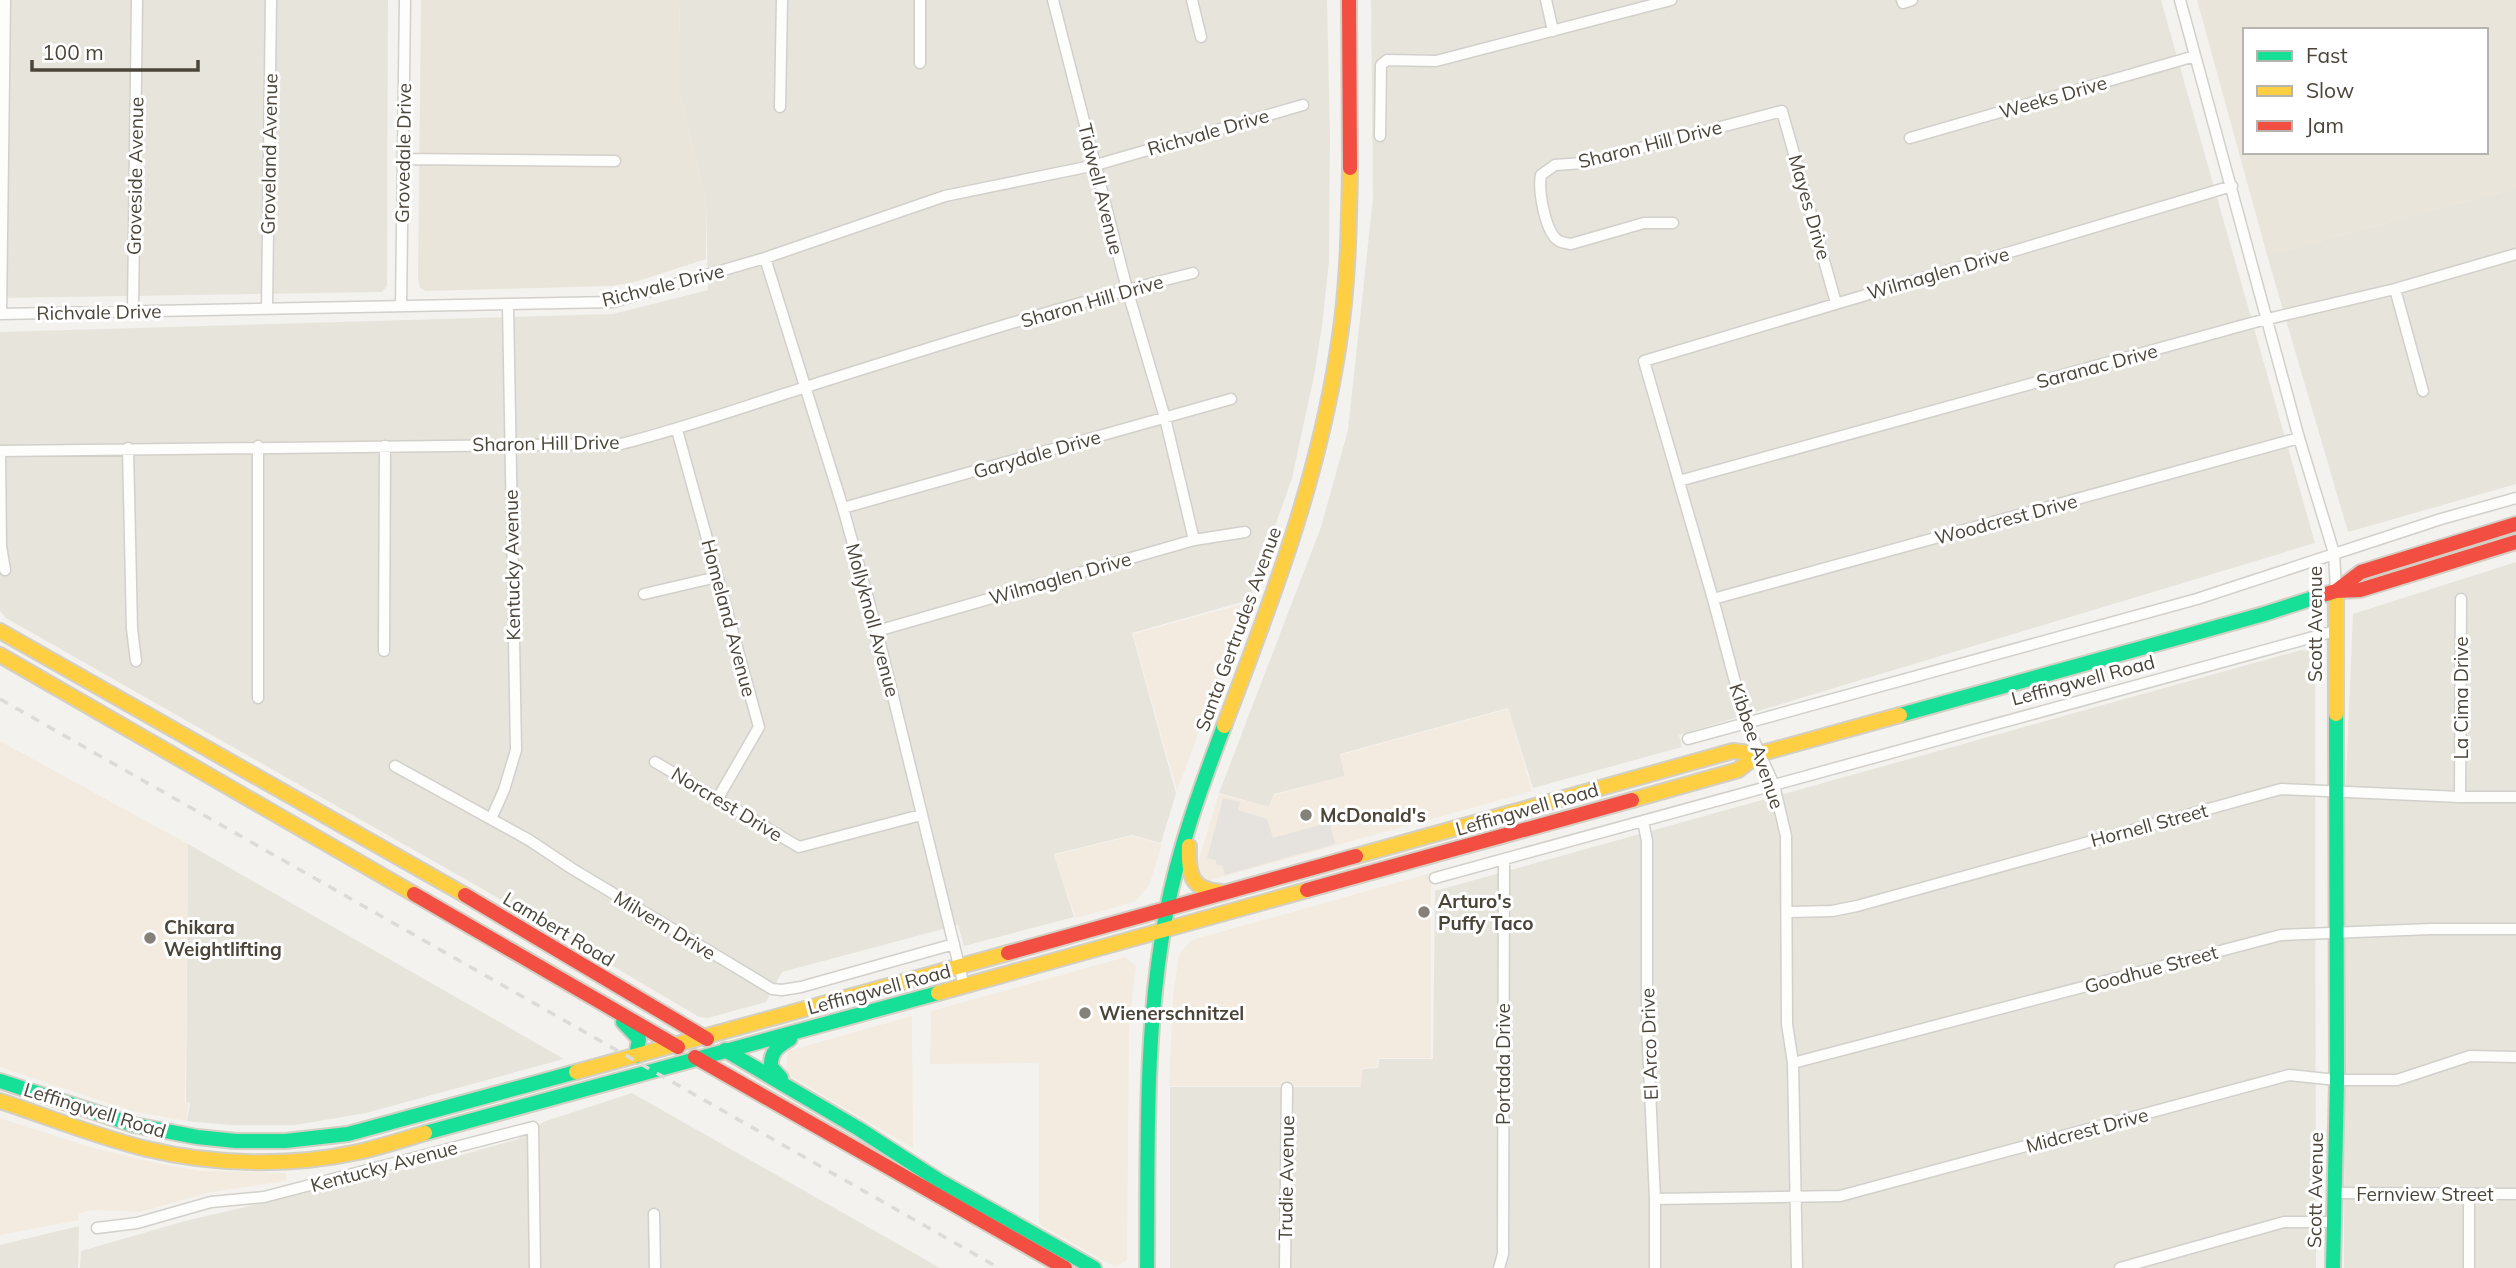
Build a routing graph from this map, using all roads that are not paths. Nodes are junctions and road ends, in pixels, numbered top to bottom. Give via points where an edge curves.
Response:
1 (5, 0) edge
2 (137, 0) edge
3 (271, 0) edge
4 (405, 0) edge
5 (782, 0) edge
6 (920, 0) edge
7 (1053, 0) edge
8 (1192, 0) edge
9 (1349, 0) edge
10 (1546, 0) edge
11 (1671, 0) edge
12 (2179, 0) edge
13 (1553, 31) junction
14 (1201, 37) dead end
15 (2195, 57) junction
16 (920, 63) dead end
17 (1303, 105) dead end
18 (780, 107) dead end
19 (1782, 111) joint
20 (1380, 136) dead end
21 (1910, 138) dead end
22 (402, 159) junction
23 (615, 161) dead end
24 (1096, 165) junction
25 (2232, 186) junction
26 (1673, 223) dead end
27 (2516, 254) edge
28 (765, 258) junction
29 (1193, 273) dead end
30 (1127, 289) junction
31 (2395, 289) junction
32 (1836, 303) junction
33 (401, 306) junction
34 (508, 306) junction
35 (267, 308) junction
36 (133, 310) junction
37 (0, 314) edge
38 (2266, 319) junction
39 (1644, 361) joint
40 (807, 387) junction
41 (2423, 391) dead end
42 (1231, 399) dead end
43 (1165, 418) junction
44 (677, 430) junction
45 (2299, 438) junction
46 (509, 444) junction
47 (258, 446) junction
48 (385, 446) junction
49 (128, 448) junction
50 (0, 451) edge
51 (1679, 481) junction
52 (2516, 498) edge
53 (843, 508) junction
54 (2516, 524) edge
55 (1245, 532) dead end
56 (1195, 540) junction
57 (2516, 542) edge
58 (2334, 553) junction
59 (5, 570) dead end
60 (717, 577) junction
61 (2336, 591) junction
62 (644, 594) dead end
63 (1713, 599) junction
64 (2461, 599) dead end
65 (0, 631) edge
66 (877, 631) junction
67 (2335, 631) junction
68 (384, 651) dead end
69 (0, 655) edge
70 (136, 661) dead end
71 (258, 698) dead end
72 (1746, 723) junction
73 (1688, 739) dead end
74 (1759, 754) junction
75 (655, 762) dead end
76 (396, 766) dead end
77 (1774, 785) junction
78 (2335, 790) junction
79 (2460, 797) junction
80 (2516, 797) edge
81 (718, 798) junction
82 (920, 815) junction
83 (491, 819) junction
84 (1643, 821) junction
85 (1189, 822) junction
86 (1504, 859) junction
87 (1435, 878) dead end
88 (1229, 891) junction
89 (1167, 909) junction
90 (1788, 912) junction
91 (2516, 929) edge
92 (1164, 931) junction
93 (2336, 933) junction
94 (954, 944) junction
95 (960, 966) junction
96 (964, 986) junction
97 (594, 998) junction
98 (809, 1028) junction
99 (704, 1038) junction
100 (676, 1045) junction
101 (727, 1051) junction
102 (636, 1056) junction
103 (2516, 1057) edge
104 (699, 1059) junction
105 (1793, 1063) junction
106 (2337, 1080) junction
107 (0, 1081) edge
108 (1287, 1088) dead end
109 (0, 1101) edge
110 (816, 1103) junction
111 (2334, 1193) junction
112 (2469, 1194) junction
113 (2516, 1194) edge
114 (1797, 1197) junction
115 (1655, 1199) junction
116 (654, 1213) dead end
117 (2333, 1222) junction
118 (97, 1228) dead end
119 (535, 1268) edge
120 (655, 1268) edge
121 (1065, 1268) edge
122 (1094, 1268) edge
123 (1147, 1268) edge
124 (1285, 1268) edge
125 (1499, 1268) edge
126 (1655, 1268) edge
127 (1797, 1268) edge
128 (2120, 1268) edge
129 (2333, 1268) edge
130 (2469, 1268) edge

1 - 37 street
2 - 36 street, Groveside Avenue
3 - 35 street, Groveland Avenue
4 - 22 street, Grovedale Drive
5 - 18 street
6 - 16 street
7 - 24 street, Tidwell Avenue
8 - 14 street
9 - 85 main road, Santa Gertrudes Avenue via 1345,287 1331,393 1283,570
10 - 13 street
11 - 13 street
12 - 15 street, Scott Avenue
13 - 20 street via 1436,61 1387,60 1380,75
15 - 21 street, Weeks Drive
15 - 25 street, Scott Avenue
17 - 24 street, Richvale Drive
19 - 26 street, Sharon Hill Drive via 1583,163 1555,165 1541,175 1539,189 1551,233 1559,242 1571,244 1644,223
19 - 32 street, Mayes Drive
22 - 23 street
22 - 33 street, Grovedale Drive
24 - 28 street, Richvale Drive via 944,196
24 - 30 street, Tidwell Avenue
25 - 32 street, Wilmaglen Drive
25 - 38 street, Scott Avenue
27 - 31 street, Saranac Drive
28 - 34 street, Richvale Drive via 612,302
28 - 40 street, Mollyknoll Avenue
29 - 30 street, Sharon Hill Drive
30 - 40 street, Sharon Hill Drive
30 - 43 street, Tidwell Avenue
31 - 38 street, Saranac Drive
31 - 41 street
32 - 39 street, Wilmaglen Drive
33 - 34 street, Richvale Drive
33 - 35 street, Richvale Drive
34 - 46 street, Kentucky Avenue
35 - 36 street, Richvale Drive
36 - 37 street, Richvale Drive
38 - 45 street, Scott Avenue
38 - 51 street, Saranac Drive
39 - 51 street, Kibbee Avenue
40 - 44 street, Sharon Hill Drive
40 - 53 street, Mollyknoll Avenue
42 - 43 street, Garydale Drive
43 - 53 street, Garydale Drive
43 - 56 street, Tidwell Avenue
44 - 46 street, Sharon Hill Drive via 621,444
44 - 60 street, Homeland Avenue
45 - 58 street, Scott Avenue
45 - 63 street, Woodcrest Drive
46 - 48 street, Sharon Hill Drive
46 - 83 street, Kentucky Avenue via 516,750
47 - 48 street, Sharon Hill Drive
47 - 49 street, Sharon Hill Drive
47 - 71 street
48 - 68 street
49 - 50 street, Sharon Hill Drive
49 - 70 street
50 - 59 street
51 - 63 street, Kibbee Avenue
52 - 58 street
53 - 66 street, Mollyknoll Avenue
54 - 61 main road, Leffingwell Road via 2361,572
55 - 56 street, Wilmaglen Drive
56 - 66 street, Wilmaglen Drive
57 - 61 main road, Leffingwell Road via 2360,590
58 - 61 street, Scott Avenue
58 - 72 street via 2197,599
60 - 62 street
60 - 81 street, Homeland Avenue via 759,727
61 - 67 main road, Scott Avenue
61 - 74 main road, Leffingwell Road
63 - 72 street, Kibbee Avenue
64 - 79 street, La Cima Drive
65 - 99 main road, Lambert Road via 524,929
66 - 82 street, Mollyknoll Avenue
67 - 77 street, Leffingwell Road
67 - 78 main road, Scott Avenue
69 - 97 main road
72 - 73 street
72 - 74 street, Kibbee Avenue
74 - 77 street, Kibbee Avenue
74 - 88 main road, Leffingwell Road via 1733,751
74 - 92 main road, Leffingwell Road via 1738,770
75 - 81 street, Norcrest Drive
76 - 83 street, Milvern Drive
77 - 84 street, Leffingwell Road
77 - 90 street, Kibbee Avenue via 1786,835
78 - 79 street, Hornell Street
78 - 90 street, Hornell Street via 2280,789 1857,906
78 - 93 main road, Scott Avenue
79 - 80 street, Hornell Street
81 - 82 street, Norcrest Drive via 799,847
82 - 94 street, Mollyknoll Avenue
83 - 94 street, Milvern Drive via 772,989 801,987
84 - 86 street, Leffingwell Road
84 - 115 street, El Arco Drive
85 - 88 main road via 1191,877 1206,890
85 - 89 main road, Santa Gertrudes Avenue
86 - 87 street, Leffingwell Road
86 - 125 street, Portada Drive via 1503,1254
88 - 89 main road, Leffingwell Road
89 - 92 main road, Santa Gertrudes Avenue
89 - 95 main road, Leffingwell Road
90 - 105 street, Kibbee Avenue via 1787,1024
91 - 93 street, Goodhue Street
92 - 96 main road, Leffingwell Road
92 - 123 main road, Santa Gertrudes Avenue via 1149,1055
93 - 105 street, Goodhue Street via 2280,935
93 - 106 main road, Scott Avenue
94 - 95 street, Mollyknoll Avenue
95 - 96 street, Mollyknoll Avenue
95 - 99 main road, Leffingwell Road
96 - 98 main road, Leffingwell Road
97 - 100 main road
97 - 102 main road via 639,1039
98 - 101 main road, Leffingwell Road
98 - 110 main road via 776,1046 770,1061 775,1074
99 - 100 main road, Leffingwell Road
99 - 101 main road, Lambert Road
100 - 102 main road, Leffingwell Road
100 - 104 main road
101 - 104 main road, Leffingwell Road
101 - 110 main road, Lambert Road
102 - 107 main road, Leffingwell Road via 371,1128 285,1141 236,1141 163,1132
103 - 106 street, Midcrest Drive via 2470,1056 2397,1080
104 - 109 main road, Leffingwell Road via 394,1143 296,1160 224,1160 151,1150
104 - 121 main road
105 - 114 street, Kibbee Avenue
106 - 111 main road, Scott Avenue
106 - 114 street, Midcrest Drive via 2289,1075 1840,1196
108 - 124 street, Trudie Avenue
110 - 122 main road, Lambert Road via 938,1180
111 - 112 street, Fernview Street
111 - 117 main road, Scott Avenue
112 - 113 street, Fernview Street
112 - 130 street
114 - 115 street, Midcrest Drive
114 - 127 street, Kibbee Avenue
115 - 126 street, El Arco Drive
116 - 120 street
117 - 128 street via 2284,1222
117 - 129 main road, Scott Avenue
118 - 119 street, Kentucky Avenue via 137,1223 211,1202 264,1197 533,1127

